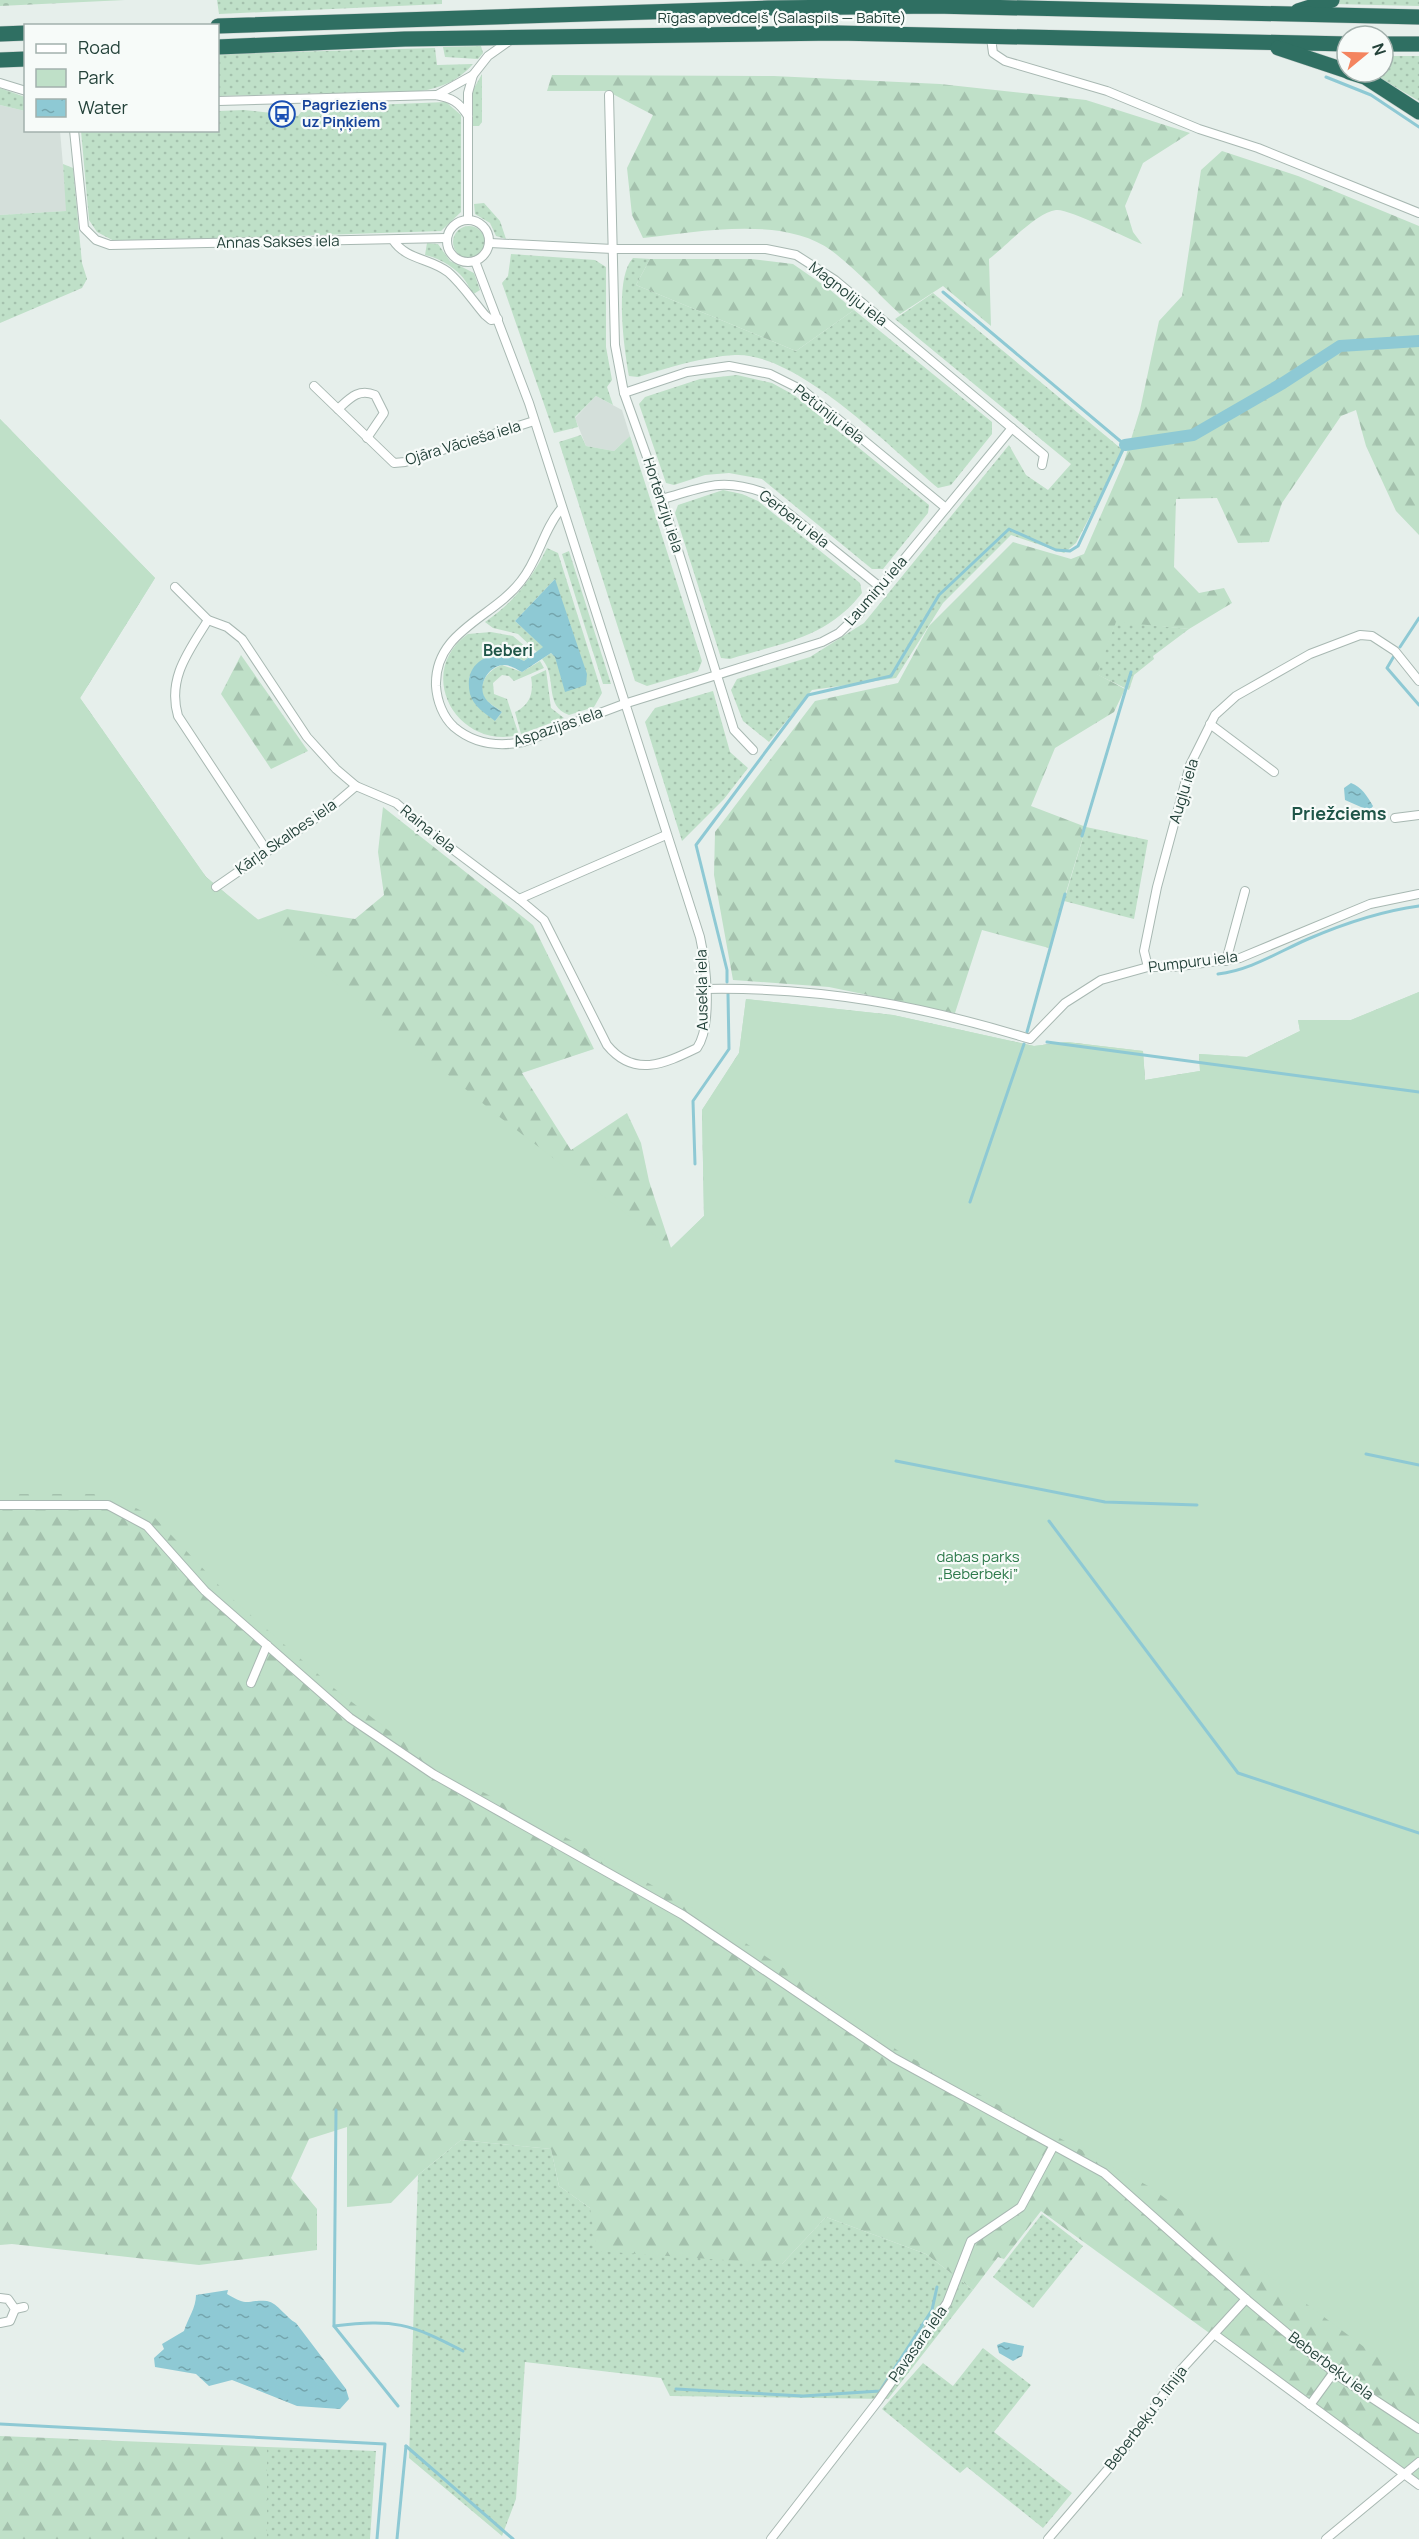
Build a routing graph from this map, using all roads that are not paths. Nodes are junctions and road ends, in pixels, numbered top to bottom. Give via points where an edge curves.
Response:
1 (1332, 0) edge
2 (1286, 15) junction
3 (1419, 17) edge
4 (219, 26) edge
5 (24, 33) edge
6 (0, 34) edge
7 (515, 38) junction
8 (991, 38) junction
9 (1267, 44) junction
10 (1335, 44) edge
11 (1395, 44) edge
12 (1419, 44) edge
13 (219, 47) edge
14 (24, 59) edge
15 (0, 60) edge
16 (1335, 68) edge
17 (473, 75) junction
18 (0, 83) edge
19 (1375, 84) edge
20 (24, 90) edge
21 (436, 95) junction
22 (609, 95) dead end
23 (219, 101) edge
24 (1419, 112) edge
25 (468, 116) junction
26 (74, 132) edge
27 (1419, 213) edge
28 (468, 220) junction
29 (447, 238) junction
30 (393, 240) junction
31 (490, 243) junction
32 (613, 249) junction
33 (475, 261) junction
34 (498, 319) junction
35 (314, 386) dead end
36 (624, 393) junction
37 (338, 409) junction
38 (534, 421) junction
39 (1012, 428) junction
40 (367, 438) junction
41 (1042, 465) dead end
42 (662, 499) junction
43 (946, 508) junction
44 (561, 509) junction
45 (175, 587) dead end
46 (880, 587) junction
47 (208, 620) junction
48 (716, 675) junction
49 (1419, 681) edge
50 (624, 704) junction
51 (1210, 724) junction
52 (753, 750) dead end
53 (1274, 772) dead end
54 (356, 786) junction
55 (1419, 815) edge
56 (1395, 818) dead end
57 (666, 835) junction
58 (267, 851) junction
59 (216, 887) dead end
60 (1245, 891) dead end
61 (1419, 894) edge
62 (519, 899) junction
63 (1226, 961) junction
64 (1148, 967) junction
65 (705, 989) junction
66 (0, 1505) edge
67 (267, 1645) junction
68 (250, 1683) dead end
69 (1053, 2147) junction
70 (0, 2298) edge
71 (1246, 2299) junction
72 (0, 2323) edge
73 (1214, 2334) junction
74 (1334, 2372) junction
75 (1310, 2405) junction
76 (1419, 2429) edge
77 (1419, 2462) edge
78 (1404, 2474) junction
79 (1419, 2485) edge
80 (771, 2539) edge
81 (1048, 2539) edge
82 (1326, 2539) edge

1 - 2 highway
2 - 3 highway, Rīgas apvedceļš (Salaspils — Babīte)
2 - 4 highway, Rīgas apvedceļš (Salaspils — Babīte) via 934,6
5 - 6 highway
7 - 8 highway, Rīgas apvedceļš (Salaspils — Babīte) via 837,33
7 - 13 highway, Rīgas apvedceļš (Salaspils — Babīte)
7 - 17 street via 488,56
8 - 9 highway, Rīgas apvedceļš (Salaspils — Babīte)
8 - 27 street via 993,53 1005,61 1107,91
9 - 10 highway, Rīgas apvedceļš (Salaspils — Babīte)
9 - 16 highway
11 - 12 highway
14 - 15 highway
17 - 21 street
17 - 25 street
18 - 20 street
19 - 24 highway
21 - 23 street
21 - 25 street via 451,98
22 - 32 street, Hortenziju iela
25 - 28 street
26 - 30 street, Annas Sakses iela via 84,228 96,240 110,245
28 - 29 street via 454,225
28 - 31 street via 484,226
29 - 30 street, Annas Sakses iela
29 - 33 street via 447,247 458,260
30 - 34 street via 399,250 449,273 485,315 491,320
31 - 32 street, Magnoliju iela
31 - 33 street
32 - 36 street, Hortenziju iela via 615,345
32 - 39 street, Magnoliju iela via 766,249 796,255 835,280
33 - 34 street
34 - 38 street
35 - 37 street, Ojāra Vācieša iela
36 - 42 street, Hortenziju iela
36 - 43 street, Petūniju iela via 687,372 729,366 770,374 804,391
37 - 40 street, Ojāra Vācieša iela
37 - 40 street via 362,392 375,394 384,413
38 - 40 street, Ojāra Vācieša iela via 405,462 394,463
38 - 44 street
39 - 41 street, Magnoliju iela via 1044,455
39 - 43 street, Laumiņu iela
42 - 46 street, Gerberu iela via 720,482 762,492
42 - 48 street, Hortenziju iela
43 - 46 street, Laumiņu iela
44 - 50 street
44 - 50 street, Aspazijas iela via 521,581 501,602 449,641 436,676 439,703 445,716 463,733 506,746
45 - 47 street, Raiņa iela
46 - 48 street, Laumiņu iela via 839,633 822,642
47 - 54 street, Raiņa iela via 227,627 242,639 307,736
47 - 58 street via 177,671 174,703 178,716
48 - 50 street, Laumiņu iela
48 - 52 street, Hortenziju iela via 734,730
49 - 51 street, Augļu iela via 1395,651 1372,636 1360,635 1310,654 1236,696
50 - 57 street, Ausekļa iela
51 - 53 street
51 - 64 street, Augļu iela via 1190,765 1157,887 1144,951
54 - 58 street, Kārļa Skalbes iela
54 - 62 street, Raiņa iela via 396,803
55 - 56 street
57 - 62 street
57 - 65 street, Ausekļa iela via 700,937
58 - 59 street, Kārļa Skalbes iela
60 - 63 street
61 - 63 street, Pumpuru iela via 1370,904
62 - 65 street, Ausekļa iela via 544,920 607,1045 618,1059 650,1066 697,1048 705,1030
63 - 64 street, Pumpuru iela
64 - 65 street, Pumpuru iela via 1086,987 1030,1039 912,1006 828,993 760,987
66 - 67 street, Beberbeķu iela via 108,1505 147,1526 205,1591
67 - 68 street
67 - 69 street, Beberbeķu iela via 350,1718 433,1774 682,1914 894,2058
69 - 71 street, Beberbeķu iela via 1104,2173
69 - 80 street, Pavasara iela via 1020,2207 971,2241 947,2303 878,2401
70 - 72 street via 20,2308 10,2321
71 - 73 street, Beberbeķu 9. līnija
71 - 74 street, Beberbeķu iela
73 - 75 street
73 - 81 street, Beberbeķu 9. līnija via 1181,2370 1120,2455
74 - 75 street
74 - 76 street, Beberbeķu iela
75 - 78 street
77 - 78 street
78 - 79 street
78 - 82 street

